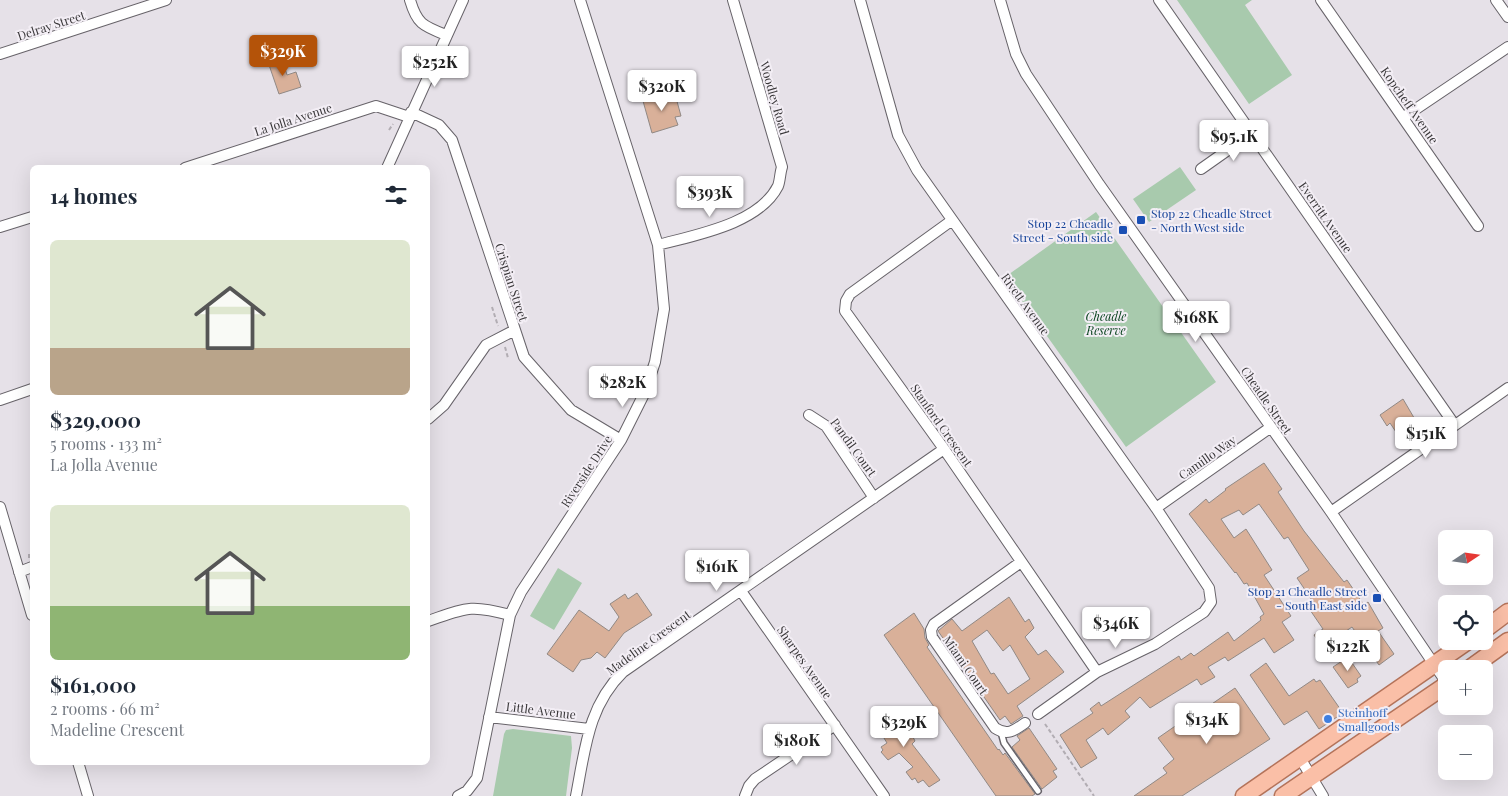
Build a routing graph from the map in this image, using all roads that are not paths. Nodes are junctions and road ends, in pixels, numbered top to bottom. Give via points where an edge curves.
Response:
1 (166, 0) edge
2 (410, 0) edge
3 (463, 0) edge
4 (580, 0) edge
5 (733, 0) edge
6 (860, 0) edge
7 (1000, 0) edge
8 (1159, 0) edge
9 (1321, 0) edge
10 (1496, 0) edge
11 (1508, 17) edge
12 (446, 35) junction
13 (1508, 47) edge
14 (0, 54) edge
15 (410, 114) junction
16 (1404, 117) junction
17 (1252, 133) junction
18 (194, 165) edge
19 (388, 165) edge
20 (1201, 169) dead end
21 (30, 218) edge
22 (951, 221) junction
23 (1478, 226) dead end
24 (0, 227) edge
25 (658, 245) junction
26 (515, 330) junction
27 (1508, 388) edge
28 (30, 390) edge
29 (0, 400) edge
30 (809, 415) dead end
31 (430, 417) edge
32 (1454, 424) junction
33 (1272, 427) junction
34 (622, 440) junction
35 (944, 449) junction
36 (874, 498) junction
37 (0, 507) edge
38 (1156, 508) junction
39 (1331, 512) junction
40 (1021, 562) junction
41 (30, 568) edge
42 (18, 572) junction
43 (741, 590) junction
44 (30, 610) edge
45 (1508, 612) edge
46 (510, 615) junction
47 (430, 620) edge
48 (1493, 623) edge
49 (1508, 641) edge
50 (1455, 650) edge
51 (1482, 660) edge
52 (1434, 665) junction
53 (1438, 671) edge
54 (1097, 672) junction
55 (1438, 689) edge
56 (1038, 714) road end
57 (489, 717) junction
58 (1025, 723) dead end
59 (834, 725) junction
60 (589, 729) junction
61 (1001, 732) junction
62 (1300, 758) junction
63 (79, 765) edge
64 (1312, 775) junction
65 (1038, 791) dead end
66 (88, 796) edge
67 (458, 796) edge
68 (576, 796) edge
69 (745, 796) edge
70 (884, 796) edge
71 (1244, 796) edge
72 (1283, 796) edge
73 (1323, 796) edge

1 - 14 street, Delray Street
2 - 12 street via 415,17 421,24
3 - 12 street
4 - 25 street, Riverside Drive
5 - 25 street, Woodley Road via 782,167 778,186 767,200 744,218 724,227
6 - 22 street, Rivett Avenue via 898,135
7 - 33 street, Cheadle Street via 1016,54 1026,74
8 - 17 street, Everritt Avenue
9 - 16 street, Kopcheff Avenue
10 - 11 street
12 - 15 street
13 - 16 street
15 - 18 street, La Jolla Avenue via 376,106
15 - 19 street
15 - 26 street, Crispian Street via 439,125 452,140
16 - 23 street, Kopcheff Avenue
17 - 20 street
17 - 32 street, Everritt Avenue
21 - 24 street
22 - 35 street, Stanford Crescent via 850,294 845,311
22 - 38 street, Rivett Avenue
25 - 34 street, Riverside Drive via 664,309 655,362
26 - 31 street via 486,345 444,405
26 - 34 street, Crispian Street via 524,357 565,404
27 - 32 street
28 - 29 street
30 - 36 street, Pandil Court via 826,426
32 - 39 street
33 - 38 street, Camillo Way
33 - 39 street, Cheadle Street
34 - 46 street, Riverside Drive via 521,592
35 - 36 street, Madeline Crescent
35 - 40 street, Stanford Crescent
36 - 43 street, Madeline Crescent
37 - 42 street
38 - 54 street, Rivett Avenue via 1209,588 1211,602 1204,612 1155,644
39 - 52 street, Cheadle Street
40 - 54 street, Stanford Crescent
40 - 61 street, Miami Court via 934,624 931,630 932,637 995,728
41 - 42 street
42 - 44 street
43 - 59 street, Sharpes Avenue
43 - 60 street, Madeline Crescent via 623,672 602,696
45 - 48 main road
46 - 47 street via 469,607
46 - 57 street, Riverside Drive
49 - 51 main road
50 - 52 main road
52 - 53 street, Cheadle Street
52 - 62 main road
54 - 56 street
55 - 64 main road
57 - 60 street, Little Avenue
57 - 67 street, Riverside Drive via 477,778 467,791
58 - 61 street via 1010,733
59 - 69 street via 755,778
59 - 70 street, Sharpes Avenue
60 - 68 street, Madeline Crescent
61 - 65 lane via 1004,743
62 - 64 street
62 - 71 main road
63 - 66 street
64 - 72 main road
64 - 73 street

